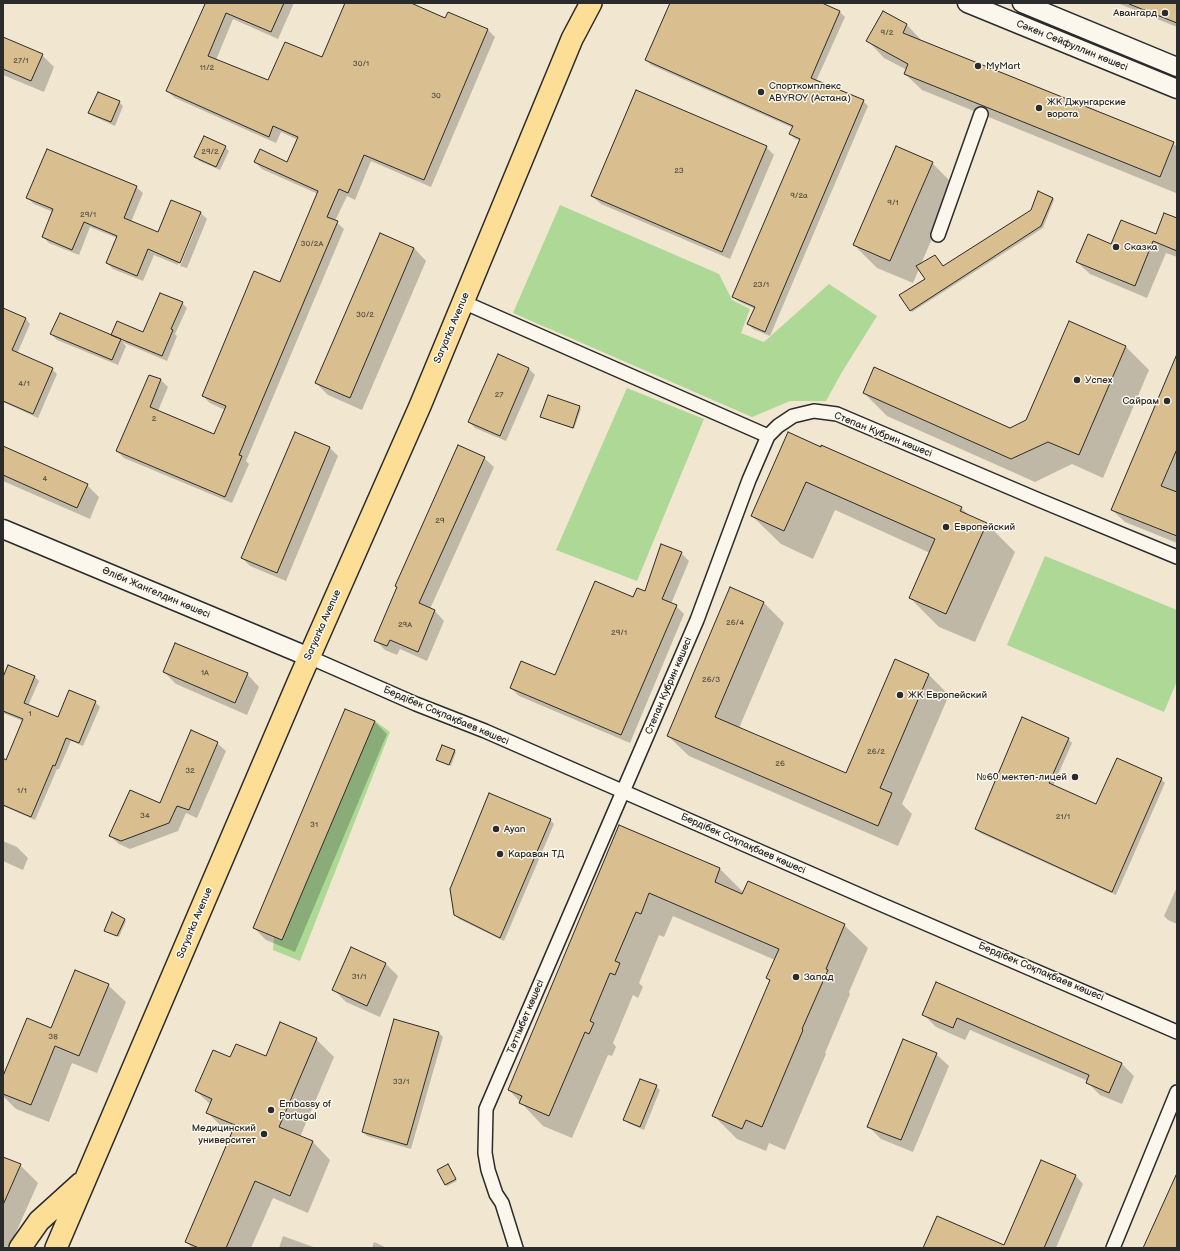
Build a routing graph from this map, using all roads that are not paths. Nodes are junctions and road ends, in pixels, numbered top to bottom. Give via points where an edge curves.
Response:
1 (967, 3) edge
2 (1022, 3) edge
3 (592, 4) edge
4 (1041, 6) edge
5 (1177, 67) edge
6 (1177, 89) edge
7 (981, 114) dead end
8 (938, 235) dead end
9 (463, 302) junction
10 (768, 436) junction
11 (3, 529) edge
12 (1177, 557) edge
13 (309, 657) junction
14 (623, 791) junction
15 (1177, 1032) edge
16 (1177, 1092) edge
17 (86, 1178) junction
18 (20, 1248) edge
19 (56, 1248) edge
20 (516, 1248) edge
21 (1113, 1248) edge

1 - 6 main road, Сәкен Сейфуллин көшесі
2 - 4 main road, Сәкен Сейфуллин көшесі
3 - 9 main road, Saryarka Avenue via 572,39
4 - 5 main road, Сәкен Сейфуллин көшесі
7 - 8 street
9 - 10 street
9 - 13 main road, Saryarka Avenue via 400,453
10 - 12 street, Степан Кубрин көшесі via 793,416 814,411 836,414
10 - 14 street, Степан Кубрин көшесі via 697,620
11 - 13 main road, Әліби Жангелдин көшесі
13 - 14 street, Бердібек Соқпақбаев көшесі
13 - 17 main road, Saryarka Avenue
14 - 15 street, Бердібек Соқпақбаев көшесі
14 - 20 street, Тәттімбет көшесі via 486,1109 485,1153 488,1170 496,1194 502,1203
16 - 21 street
17 - 18 main road via 38,1221
17 - 19 main road, Saryarka Avenue

